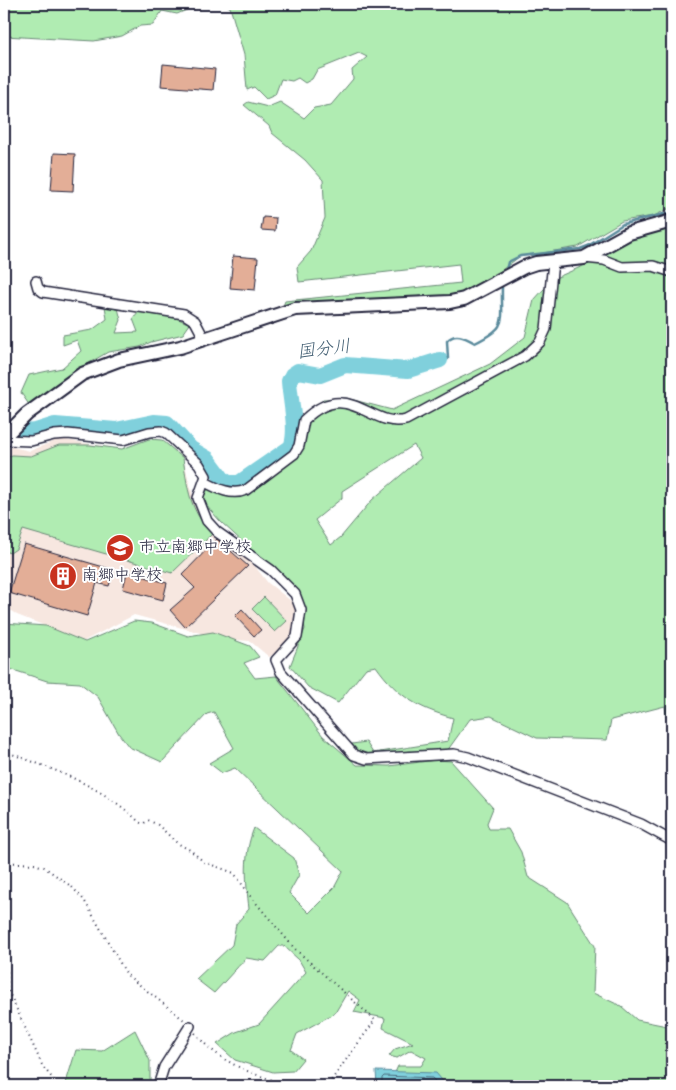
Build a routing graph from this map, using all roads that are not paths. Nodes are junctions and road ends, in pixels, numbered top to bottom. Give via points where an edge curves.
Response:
1 (672, 221) edge
2 (584, 258) junction
3 (553, 262) junction
4 (672, 272) edge
5 (36, 281) dead end
6 (206, 340) junction
7 (4, 438) edge
8 (205, 482) junction
9 (672, 841) edge
10 (190, 1026) road end
11 (158, 1086) edge

1 - 2 street via 629,233
2 - 3 street
2 - 4 street via 604,260 622,267 652,266
3 - 6 street via 524,267 464,299 296,309
3 - 8 street via 546,329 540,342 525,356 400,422 348,403 323,406 304,420 299,446 294,454 246,490 229,492
5 - 6 street via 43,292 184,314 195,321
6 - 7 street via 120,360 82,374 27,414
7 - 8 street via 31,441 54,434 68,434 123,440 161,431 199,464 206,476
8 - 9 street via 198,498 207,521 271,570 295,594 301,610 297,637 276,660 281,672 354,755 366,759 454,754 468,757 641,824
10 - 11 street via 164,1067

